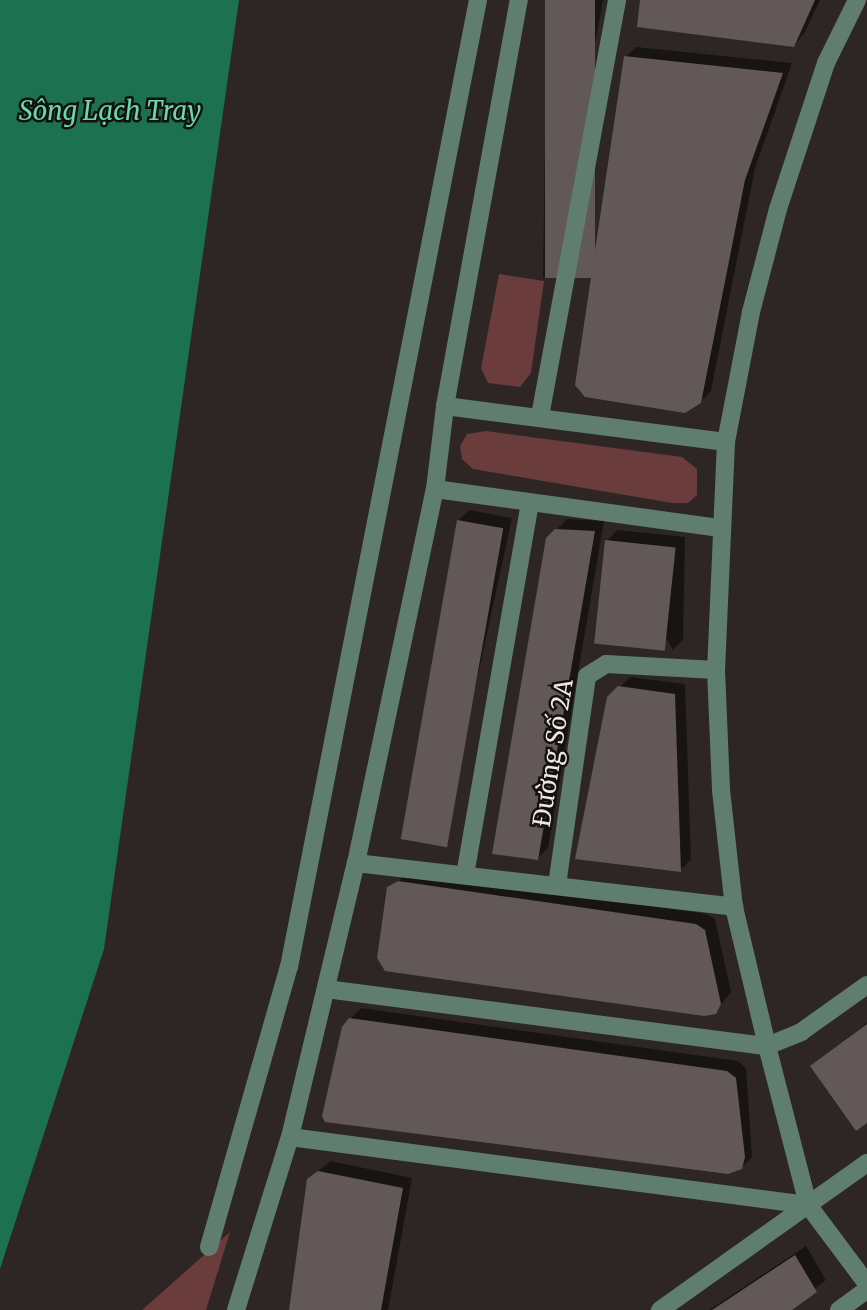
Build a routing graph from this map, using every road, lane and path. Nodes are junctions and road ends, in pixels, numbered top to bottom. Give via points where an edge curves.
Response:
1 (478, 0) edge
2 (519, 0) edge
3 (617, 0) edge
4 (857, 0) edge
5 (445, 406) junction
6 (540, 416) junction
7 (726, 442) junction
8 (435, 489) junction
9 (530, 504) junction
10 (720, 528) junction
11 (716, 670) junction
12 (356, 863) junction
13 (466, 875) junction
14 (557, 885) junction
15 (734, 907) junction
16 (867, 985) edge
17 (326, 989) junction
18 (767, 1046) junction
19 (290, 1137) junction
20 (867, 1163) edge
21 (808, 1205) junction
22 (209, 1247) dead end
23 (867, 1284) edge
24 (867, 1290) edge
25 (236, 1310) edge
26 (660, 1310) edge
27 (839, 1310) edge

1 - 22 street via 289,967
2 - 5 street
3 - 6 street
4 - 7 street via 826,63 778,209 751,312
5 - 6 street
5 - 8 street
6 - 7 street
7 - 10 street
8 - 9 street
8 - 12 street
9 - 10 street
9 - 13 street
10 - 11 street
11 - 14 street, Đường Số 2A via 606,664 587,676
11 - 15 street via 721,790
12 - 13 street
12 - 17 street
13 - 14 street
14 - 15 street
15 - 18 street
16 - 18 street via 801,1032
17 - 18 street
17 - 19 street
18 - 21 street
19 - 21 street
19 - 25 street
20 - 21 street
21 - 23 street
21 - 26 street
24 - 27 street

